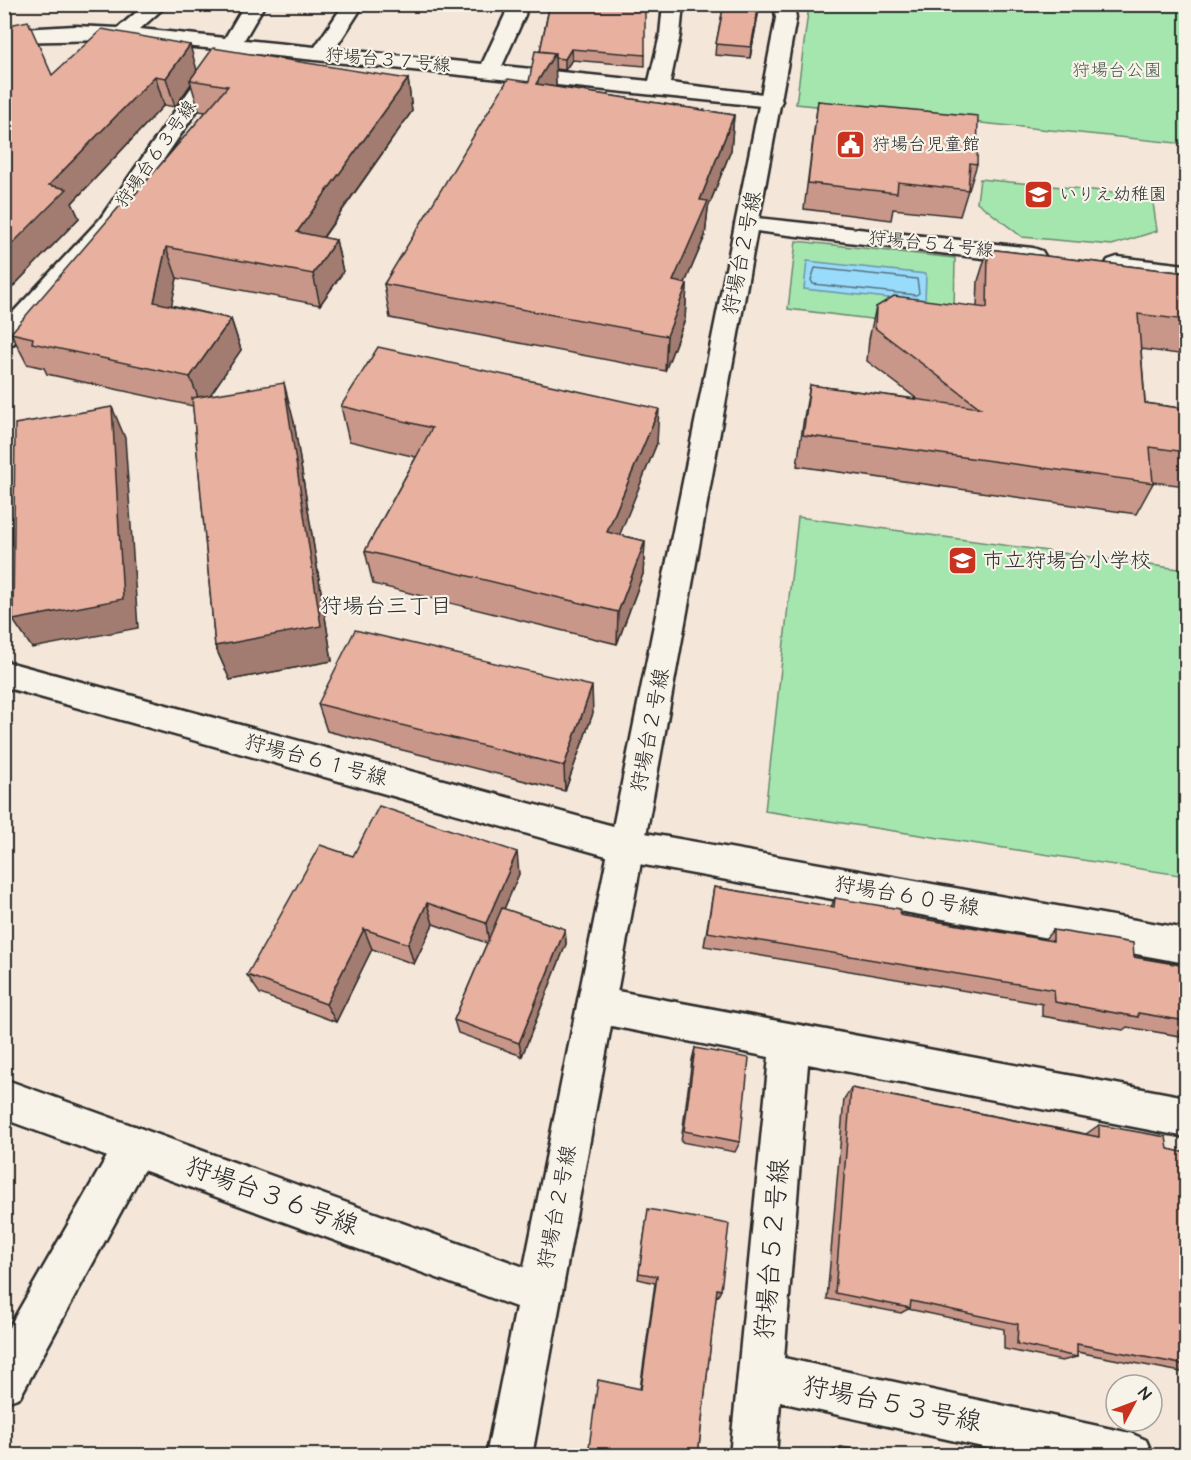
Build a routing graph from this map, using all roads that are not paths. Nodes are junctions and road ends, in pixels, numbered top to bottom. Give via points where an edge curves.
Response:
1 (158, 4) edge
2 (255, 4) edge
3 (354, 4) edge
4 (517, 4) edge
5 (674, 4) edge
6 (784, 4) edge
7 (122, 35) junction
8 (4, 36) edge
9 (231, 45) junction
10 (321, 54) junction
11 (490, 70) junction
12 (658, 89) junction
13 (771, 101) junction
14 (747, 224) junction
15 (1056, 258) edge
16 (1092, 262) edge
17 (1186, 273) edge
18 (4, 338) edge
19 (4, 674) edge
20 (628, 846) junction
21 (1186, 946) edge
22 (596, 1005) junction
23 (790, 1042) junction
24 (4, 1098) edge
25 (1186, 1117) edge
26 (135, 1146) junction
27 (540, 1294) junction
28 (760, 1375) junction
29 (4, 1381) edge
30 (509, 1455) edge
31 (753, 1455) edge
32 (1130, 1455) edge

1 - 7 street
2 - 9 street, 狩場台６３号線
3 - 10 street
4 - 11 street
5 - 12 street
6 - 13 street, 狩場台２号線 via 786,18
7 - 8 street, 狩場台３７号線 via 45,31
7 - 9 street, 狩場台３７号線
9 - 10 street, 狩場台３７号線
9 - 18 street, 狩場台６３号線 via 108,224
10 - 11 street, 狩場台３７号線
11 - 12 street, 狩場台３７号線
12 - 13 street, 狩場台３７号線
13 - 14 street, 狩場台２号線
14 - 15 street, 狩場台５４号線
14 - 20 street, 狩場台２号線
16 - 17 street
19 - 20 street, 狩場台６１号線
20 - 21 street, 狩場台６０号線
20 - 22 street, 狩場台２号線
22 - 23 street
22 - 27 street, 狩場台２号線
23 - 25 street
23 - 28 street, 狩場台５２号線
24 - 26 street, 狩場台３６号線
26 - 27 street, 狩場台３６号線
26 - 29 street
27 - 30 street, 狩場台２号線
28 - 31 street, 狩場台５２号線
28 - 32 street, 狩場台５３号線

